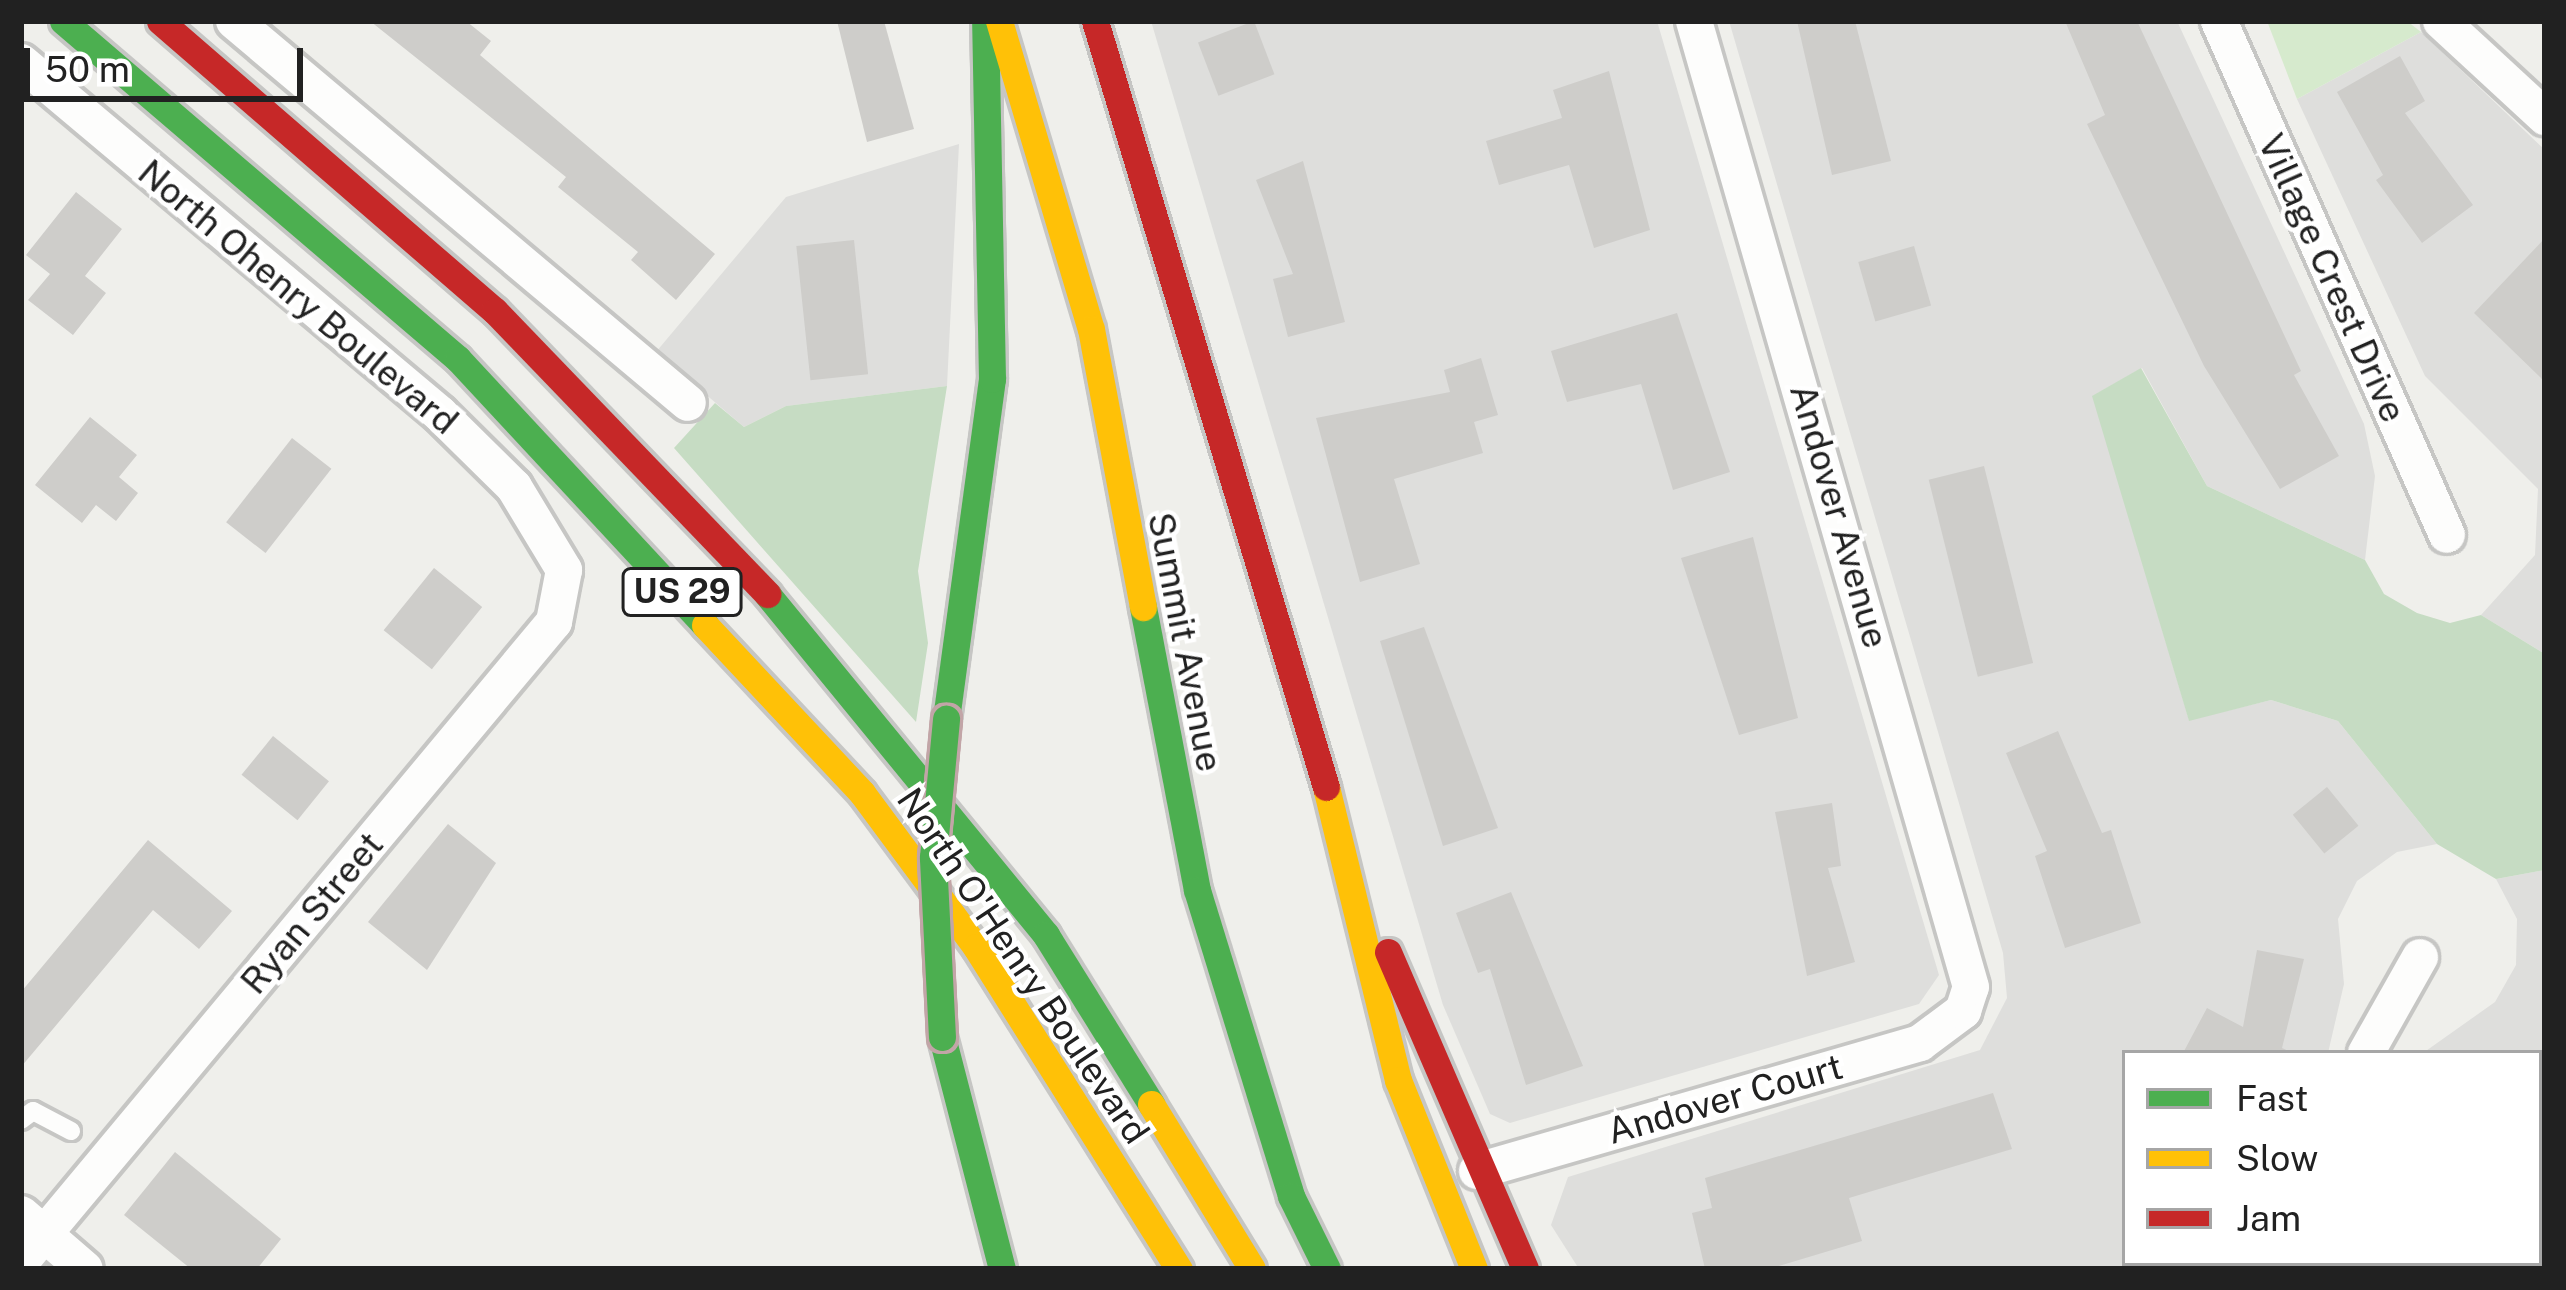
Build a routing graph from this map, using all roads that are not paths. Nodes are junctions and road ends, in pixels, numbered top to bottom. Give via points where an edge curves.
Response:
1 (63, 21) edge
2 (160, 21) edge
3 (234, 21) edge
4 (985, 21) edge
5 (999, 21) edge
6 (1095, 21) edge
7 (1694, 21) edge
8 (2219, 21) edge
9 (2441, 21) edge
10 (21, 62) edge
11 (2545, 117) edge
12 (688, 403) dead end
13 (2447, 535) dead end
14 (558, 549) joint
15 (1332, 807) junction
16 (2420, 957) dead end
17 (1963, 1011) joint
18 (2368, 1050) edge
19 (21, 1120) edge
20 (71, 1131) dead end
21 (1477, 1171) junction
22 (33, 1224) edge
23 (21, 1262) edge
24 (1000, 1265) edge
25 (85, 1269) edge
26 (1179, 1269) edge
27 (1252, 1269) edge
28 (1327, 1269) edge
29 (1474, 1269) edge
30 (1525, 1269) edge

1 - 26 main road, North O'Henry Boulevard / US 29 via 458,358 782,704 976,947
2 - 27 main road, North O'Henry Boulevard / US 29 via 495,311 705,518 1046,935
3 - 12 street
4 - 24 main road, bridge via 992,379 933,857 942,1037
5 - 28 main road, Summit Avenue via 1090,329 1197,890 1292,1196
6 - 15 main road
7 - 17 street, Andover Avenue via 1970,962
8 - 13 street, Village Crest Drive
9 - 11 street
10 - 14 street, North Ohenry Boulevard via 440,414
14 - 22 street, Ryan Street via 554,622
15 - 21 main road
15 - 29 main road via 1398,1080
16 - 18 street
17 - 21 street, Andover Court via 1920,1043
19 - 20 lane via 33,1111
21 - 30 main road
22 - 23 street, Ryan Street
22 - 25 street

